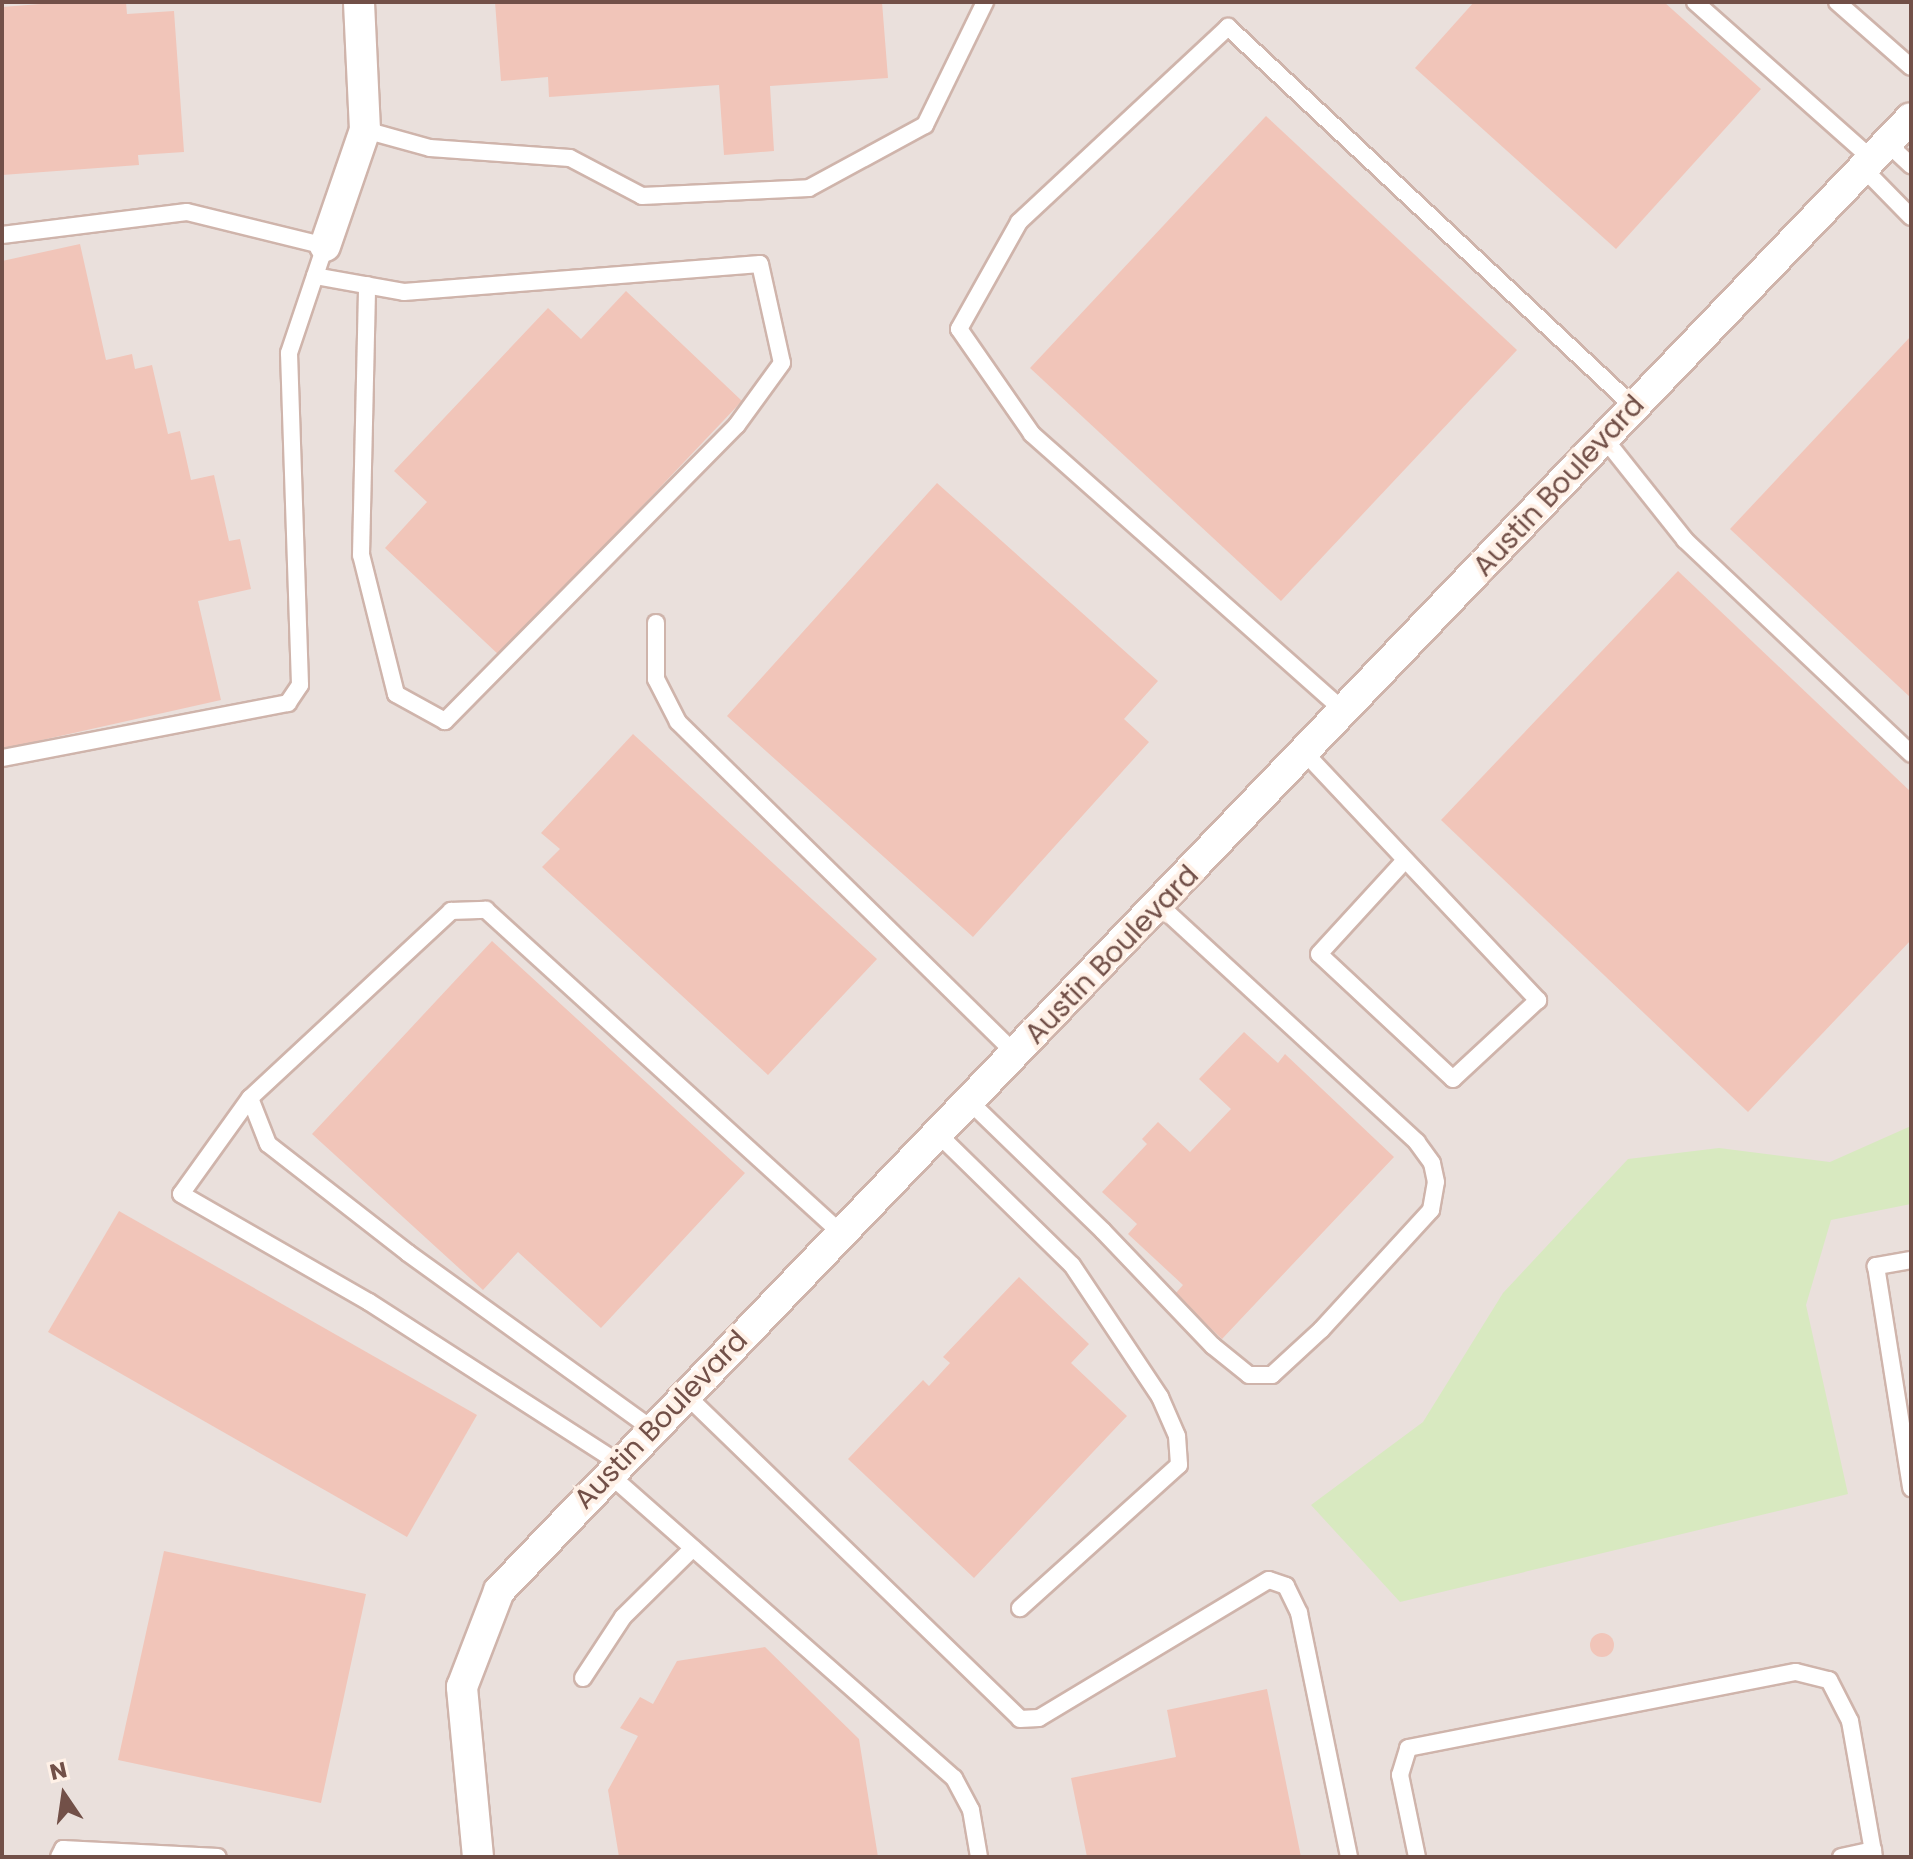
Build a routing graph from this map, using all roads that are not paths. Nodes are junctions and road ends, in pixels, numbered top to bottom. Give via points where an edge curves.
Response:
1 (359, 2) edge
2 (985, 2) edge
3 (1695, 2) edge
4 (1837, 2) edge
5 (1911, 67) edge
6 (1911, 118) edge
7 (365, 130) junction
8 (1873, 156) junction
9 (1911, 165) edge
10 (1911, 217) edge
11 (2, 235) edge
12 (325, 246) junction
13 (315, 276) junction
14 (367, 285) junction
15 (1634, 407) junction
16 (1604, 438) junction
17 (656, 623) dead end
18 (1345, 712) junction
19 (1305, 753) junction
20 (1911, 754) edge
21 (2, 758) edge
22 (1405, 860) junction
23 (1159, 905) junction
24 (1016, 1054) junction
25 (250, 1098) junction
26 (970, 1102) junction
27 (938, 1134) junction
28 (842, 1234) junction
29 (1911, 1260) edge
30 (686, 1395) junction
31 (652, 1429) junction
32 (614, 1468) junction
33 (1911, 1488) edge
34 (693, 1548) junction
35 (1020, 1608) dead end
36 (583, 1678) dead end
37 (1874, 1854) edge
38 (59, 1857) edge
39 (218, 1857) edge
40 (478, 1857) edge
41 (979, 1857) edge
42 (1349, 1857) edge
43 (1417, 1857) edge
44 (1841, 1857) edge

1 - 7 street
2 - 7 lane via 925,125 809,188 642,196 570,158 430,148
3 - 8 lane
4 - 5 lane
6 - 8 street, Austin Boulevard
7 - 12 street
8 - 9 lane
8 - 10 lane
8 - 15 street, Austin Boulevard
11 - 12 lane via 187,212
12 - 13 lane
13 - 14 lane
13 - 21 lane via 289,353 300,685 288,703
14 - 14 lane via 404,292 760,264 782,363 737,425 445,721 396,694 361,555
15 - 16 street, Austin Boulevard
15 - 18 lane via 1228,27 1019,222 959,329 1032,434
16 - 18 street, Austin Boulevard
16 - 20 lane via 1685,540
17 - 24 lane via 656,679 678,722
18 - 19 street, Austin Boulevard
19 - 22 lane
19 - 23 street, Austin Boulevard
22 - 22 lane via 1538,1000 1453,1079 1319,954
23 - 24 street, Austin Boulevard
23 - 26 lane via 1417,1142 1432,1163 1436,1182 1431,1210 1321,1330 1272,1375 1249,1375 1213,1346
24 - 26 street, Austin Boulevard
25 - 28 lane via 451,911 486,910
25 - 31 lane via 268,1144 408,1253
25 - 32 lane via 181,1194 369,1302
26 - 27 street, Austin Boulevard
27 - 28 street, Austin Boulevard
27 - 35 lane via 1072,1265 1160,1397 1177,1436 1179,1465
28 - 30 street, Austin Boulevard
29 - 33 lane via 1876,1266
30 - 31 street, Austin Boulevard
30 - 42 lane via 1020,1719 1039,1718 1269,1580 1286,1586 1299,1613
31 - 32 street, Austin Boulevard
32 - 34 lane
32 - 40 street, Austin Boulevard via 499,1591 462,1687
34 - 36 lane via 623,1617
34 - 41 lane via 954,1778 971,1810
37 - 43 lane via 1850,1721 1829,1680 1796,1672 1408,1748 1400,1775
37 - 44 lane
38 - 39 lane via 63,1849

